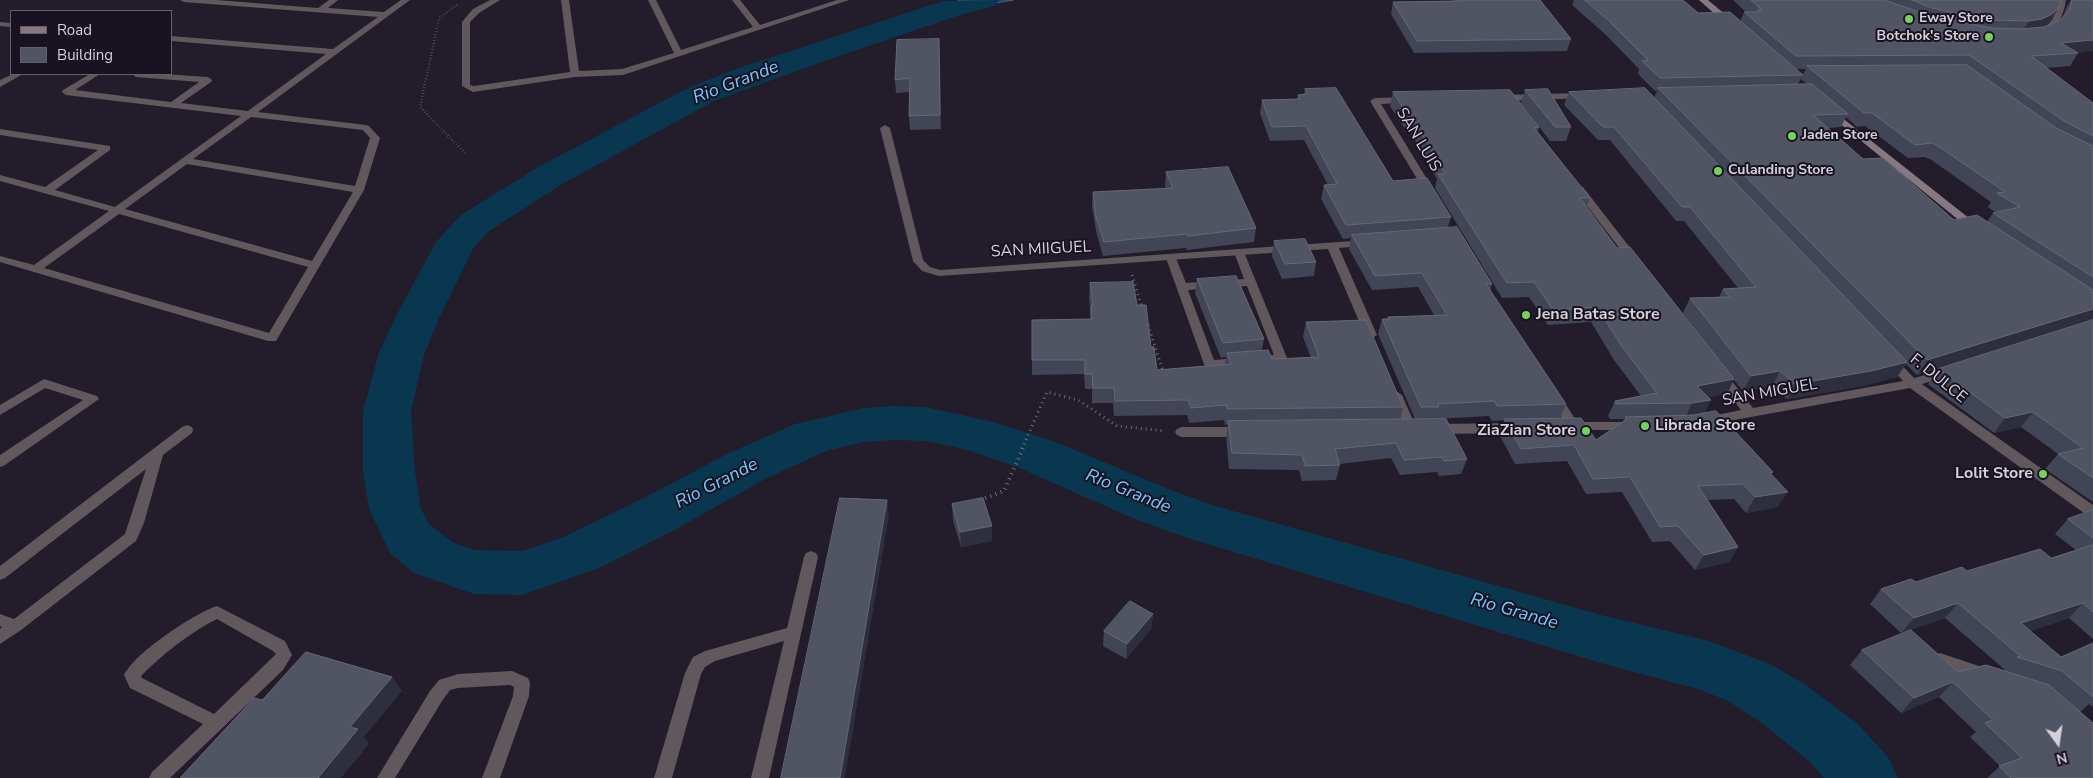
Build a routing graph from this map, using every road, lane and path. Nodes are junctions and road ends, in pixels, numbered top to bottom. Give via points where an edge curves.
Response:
1 (184, 0) edge
2 (334, 0) edge
3 (406, 0) edge
4 (463, 0) edge
5 (496, 0) edge
6 (565, 0) edge
7 (652, 0) edge
8 (736, 0) edge
9 (815, 0) edge
10 (845, 0) edge
11 (1703, 0) edge
12 (2062, 0) edge
13 (822, 7) junction
14 (319, 11) junction
15 (385, 15) junction
16 (758, 28) junction
17 (1738, 30) edge
18 (2037, 35) edge
19 (172, 38) edge
20 (334, 52) junction
21 (679, 54) junction
22 (575, 74) junction
23 (17, 75) edge
24 (94, 75) edge
25 (148, 75) edge
26 (0, 84) edge
27 (1594, 96) edge
28 (1490, 98) edge
29 (1423, 100) edge
30 (172, 105) junction
31 (1824, 106) edge
32 (250, 114) junction
33 (885, 128) dead end
34 (0, 132) edge
35 (466, 154) dead end
36 (185, 160) junction
37 (1570, 177) edge
38 (0, 178) edge
39 (359, 190) junction
40 (47, 191) junction
41 (1437, 203) edge
42 (117, 210) junction
43 (1982, 233) edge
44 (1380, 242) edge
45 (1332, 245) junction
46 (1239, 252) junction
47 (1171, 258) junction
48 (0, 260) edge
49 (1127, 261) junction
50 (315, 265) junction
51 (36, 270) junction
52 (1642, 272) edge
53 (1251, 282) junction
54 (1182, 287) junction
55 (1145, 315) edge
56 (1148, 324) edge
57 (1878, 347) edge
58 (1377, 350) edge
59 (1714, 366) edge
60 (1957, 369) edge
61 (1165, 378) edge
62 (1912, 384) junction
63 (1392, 386) edge
64 (1548, 386) edge
65 (0, 411) edge
66 (1750, 414) junction
67 (1694, 423) edge
68 (1648, 425) edge
69 (1573, 427) junction
70 (1535, 428) edge
71 (1554, 428) edge
72 (187, 430) dead end
73 (1252, 431) edge
74 (1182, 432) joint
75 (157, 453) junction
76 (0, 462) edge
77 (977, 501) edge
78 (2093, 512) edge
79 (811, 557) dead end
80 (0, 574) edge
81 (0, 620) edge
82 (16, 626) junction
83 (794, 632) junction
84 (0, 638) edge
85 (1940, 660) edge
86 (1994, 678) edge
87 (215, 722) junction
88 (158, 778) edge
89 (386, 778) edge
90 (491, 778) edge
91 (663, 778) edge
92 (760, 778) edge

1 - 14 street
2 - 14 street
3 - 15 street
4 - 35 path via 439,18 420,107
5 - 22 street via 466,22 466,86 480,89
6 - 22 street
7 - 21 street
8 - 16 street
9 - 13 street
10 - 13 street
11 - 17 main road
12 - 18 street via 2051,29
13 - 16 street
14 - 15 street
15 - 20 street
16 - 21 street
19 - 20 street
20 - 32 street
21 - 22 street via 623,72
23 - 26 street
24 - 30 street via 66,92
25 - 30 street via 208,80
27 - 28 street via 1513,102
29 - 41 street, SAN LUIS via 1375,101
30 - 32 street
31 - 43 main road
32 - 36 street
32 - 39 street via 366,128 375,138
33 - 49 street, SAN MIIGUEL via 918,261 926,269 939,273
34 - 40 street via 107,148
36 - 39 street
36 - 42 street
37 - 52 street
38 - 40 street
39 - 50 street
40 - 42 street
42 - 50 street
42 - 51 street
44 - 45 street, SAN MIIGUEL
45 - 46 street, SAN MIIGUEL
45 - 58 street
46 - 47 street, SAN MIIGUEL
46 - 53 street
47 - 49 street, SAN MIIGUEL
47 - 54 street
48 - 51 street
49 - 55 path
50 - 51 street via 272,338
53 - 54 street
53 - 54 street via 1281,358 1209,364
56 - 61 path
57 - 62 street, F. DULCE
59 - 66 street
60 - 62 street, SAN MIGUEL
62 - 66 street, SAN MIGUEL
62 - 78 street, F. DULCE
63 - 70 street via 1406,429
64 - 69 street
65 - 76 street via 44,382 93,399
66 - 67 street, SAN MIGUEL
68 - 69 street
69 - 71 street
72 - 75 street
73 - 74 street
74 - 77 path via 1117,426 1078,400 1047,392 1004,491
75 - 80 street
75 - 82 street via 131,537
79 - 83 street
81 - 82 street
82 - 84 street
83 - 91 street via 699,662
83 - 92 street
85 - 86 street
87 - 87 street via 277,665 284,654 279,646 216,612 142,663 132,675 136,683
87 - 88 street
89 - 90 street via 445,685 458,681 512,678 522,683 521,696

